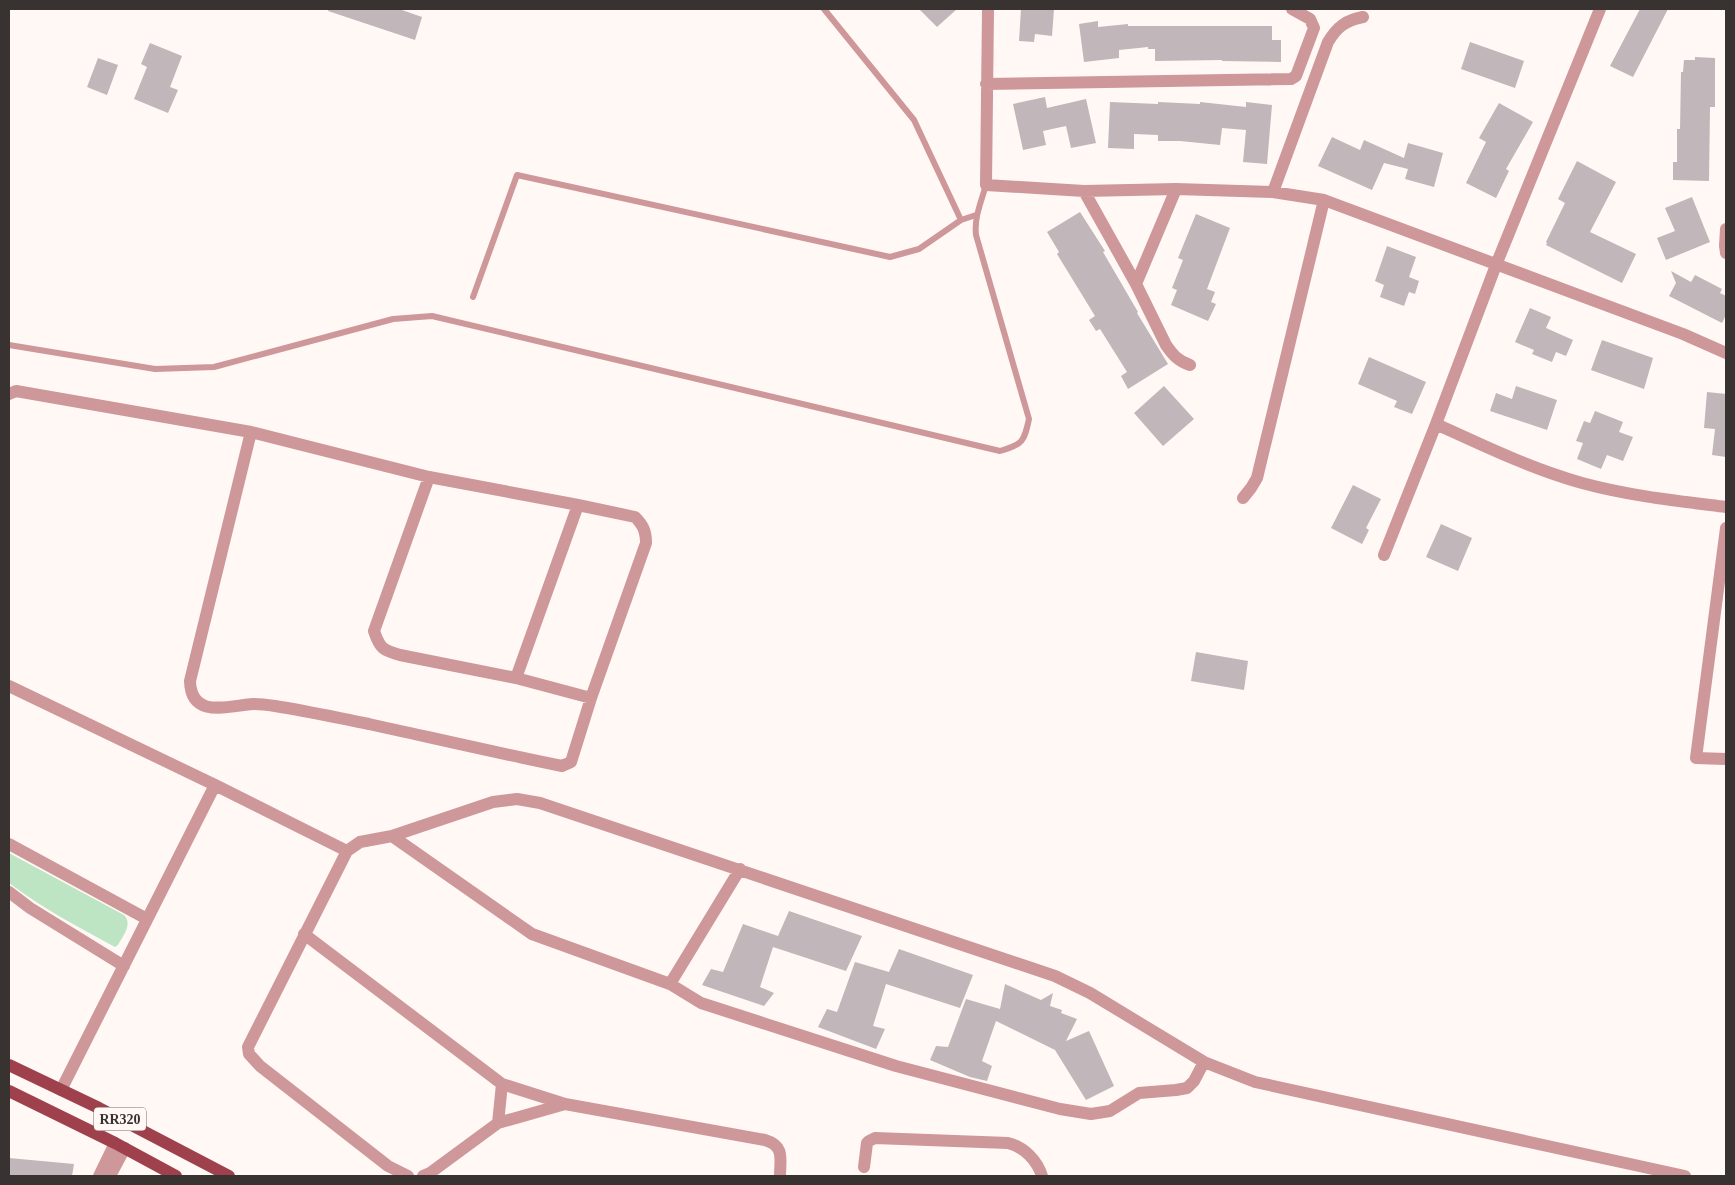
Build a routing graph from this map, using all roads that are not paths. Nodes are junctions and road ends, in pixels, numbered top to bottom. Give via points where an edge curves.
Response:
1 (824, 9) edge
2 (988, 9) edge
3 (1292, 9) edge
4 (1600, 9) edge
5 (1363, 17) dead end
6 (986, 84) junction
7 (986, 186) junction
8 (1176, 189) junction
9 (1084, 191) junction
10 (1273, 192) junction
11 (1324, 200) junction
12 (976, 215) junction
13 (961, 220) junction
14 (1726, 229) edge
15 (1726, 253) edge
16 (1496, 265) junction
17 (1136, 284) junction
18 (473, 297) dead end
19 (9, 345) edge
20 (1726, 353) edge
21 (1190, 365) dead end
22 (9, 394) edge
23 (1436, 424) junction
24 (250, 432) junction
25 (429, 477) junction
26 (1243, 498) dead end
27 (578, 504) junction
28 (1726, 508) edge
29 (1726, 528) edge
30 (1384, 555) dead end
31 (516, 678) junction
32 (9, 686) edge
33 (591, 698) junction
34 (1726, 759) edge
35 (215, 785) junction
36 (392, 836) junction
37 (9, 844) edge
38 (347, 851) junction
39 (740, 869) junction
40 (9, 892) edge
41 (147, 919) junction
42 (304, 934) junction
43 (124, 966) junction
44 (670, 984) junction
45 (1204, 1062) junction
46 (9, 1065) edge
47 (502, 1084) junction
48 (61, 1090) junction
49 (9, 1091) edge
50 (565, 1104) junction
51 (498, 1123) junction
52 (120, 1146) junction
53 (864, 1167) dead end
54 (99, 1176) edge
55 (110, 1176) edge
56 (176, 1176) edge
57 (229, 1176) edge
58 (408, 1176) edge
59 (423, 1176) edge
60 (780, 1176) edge
61 (1042, 1176) edge
62 (1685, 1176) edge

1 - 13 lane via 914,120
2 - 6 street
3 - 6 street via 1310,19 1314,28 1296,76 1291,79
4 - 16 street
5 - 10 street via 1343,24 1328,42
6 - 7 street
7 - 9 street
7 - 12 lane
8 - 9 street
8 - 10 street
8 - 17 street
9 - 17 street
10 - 11 street
11 - 16 street
11 - 26 street via 1257,478
12 - 13 lane
12 - 19 lane via 976,236 1029,419 1025,438 1018,445 1000,451 432,316 394,319 214,367 155,369
13 - 18 lane via 919,249 890,257 517,176
14 - 15 street
16 - 20 street
16 - 23 street
17 - 21 street via 1172,354
22 - 24 street via 16,391
23 - 28 street via 1526,464 1582,483 1639,496
23 - 30 street
24 - 25 street
24 - 33 street via 190,681 190,691 202,705 228,708 252,704 299,710 562,766 571,762
25 - 27 street
25 - 31 street via 374,631 378,644 385,651 400,656
27 - 31 street
27 - 33 street via 635,518 646,533 646,543
29 - 34 street via 1696,758
31 - 33 street
32 - 35 street
35 - 38 street
35 - 41 street
36 - 38 street via 360,842
36 - 39 street via 493,802 517,800 540,803
36 - 44 street via 532,934
37 - 41 street
38 - 42 street
39 - 44 street
39 - 45 street via 1054,976 1090,993
40 - 43 street
41 - 43 street
42 - 47 street
42 - 58 street via 250,1043 249,1054 388,1166
43 - 48 street
44 - 45 street via 701,1003 896,1066 1078,1113 1103,1113 1138,1093 1182,1090 1190,1085
45 - 62 street via 1279,1088
46 - 48 main road, RR320
47 - 50 street
47 - 51 street
48 - 57 main road, RR320
49 - 52 main road, RR320
50 - 51 street
50 - 60 street via 773,1142 781,1155
51 - 59 street
52 - 54 street
52 - 55 street
52 - 56 main road, RR320
53 - 61 street via 867,1143 875,1138 1008,1143 1020,1147 1030,1156

